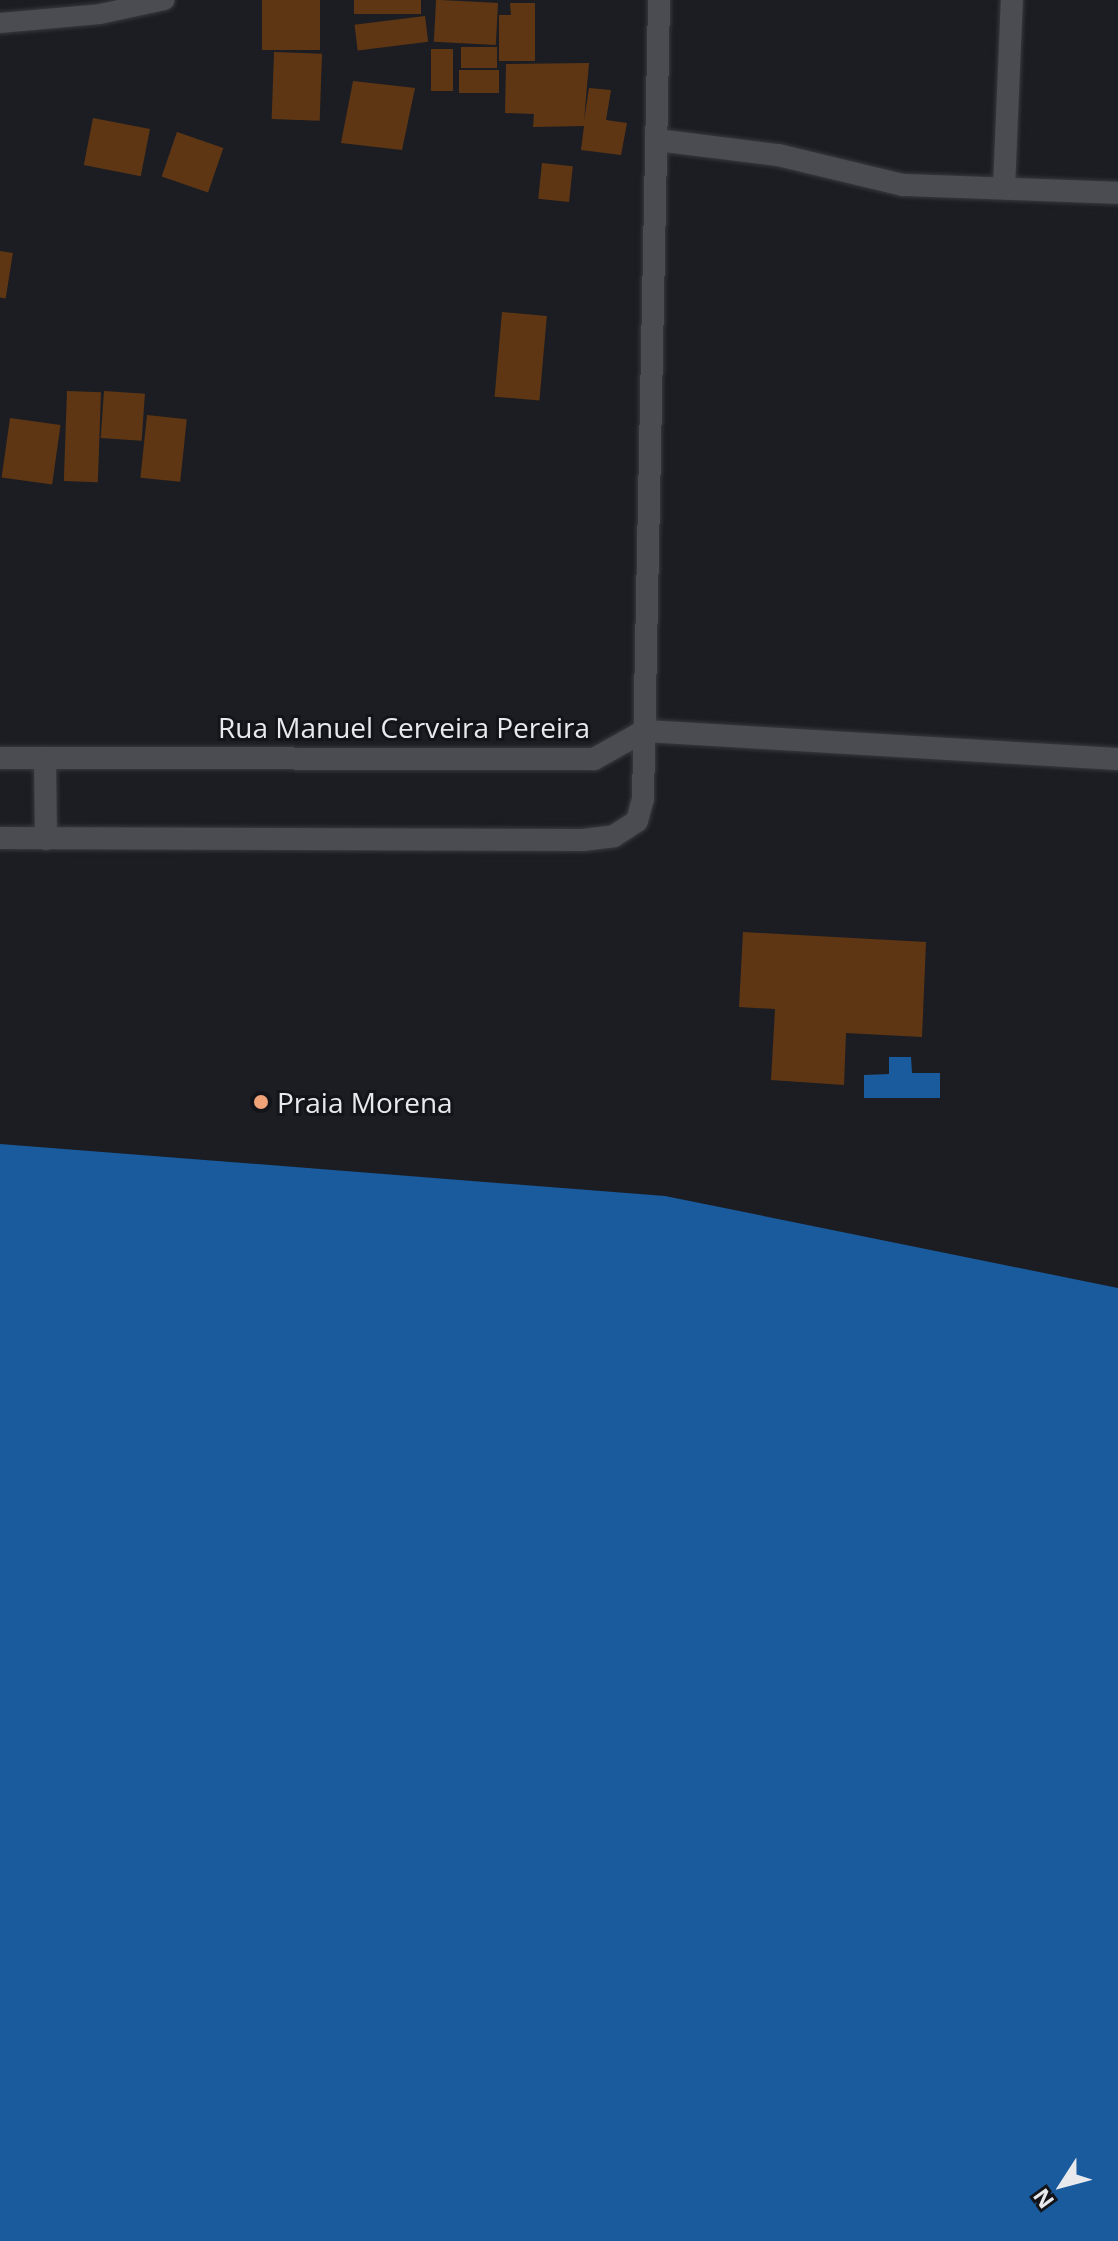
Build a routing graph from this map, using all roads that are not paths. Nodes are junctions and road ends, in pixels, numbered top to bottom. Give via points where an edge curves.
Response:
1 (165, 0) edge
2 (659, 0) edge
3 (1012, 0) edge
4 (0, 23) edge
5 (657, 140) junction
6 (1004, 188) junction
7 (1118, 193) edge
8 (644, 731) junction
9 (0, 758) edge
10 (45, 758) junction
11 (1118, 759) edge
12 (0, 838) edge
13 (46, 839) junction

1 - 4 lane via 100,14
2 - 5 street
3 - 6 street
5 - 6 street via 778,155 903,185
5 - 8 street
6 - 7 street
8 - 10 street, Rua Manuel Cerveira Pereira via 594,759
8 - 11 street
8 - 13 street via 637,821 614,836
9 - 10 street, Rua Manuel Cerveira Pereira
10 - 13 street
12 - 13 street

